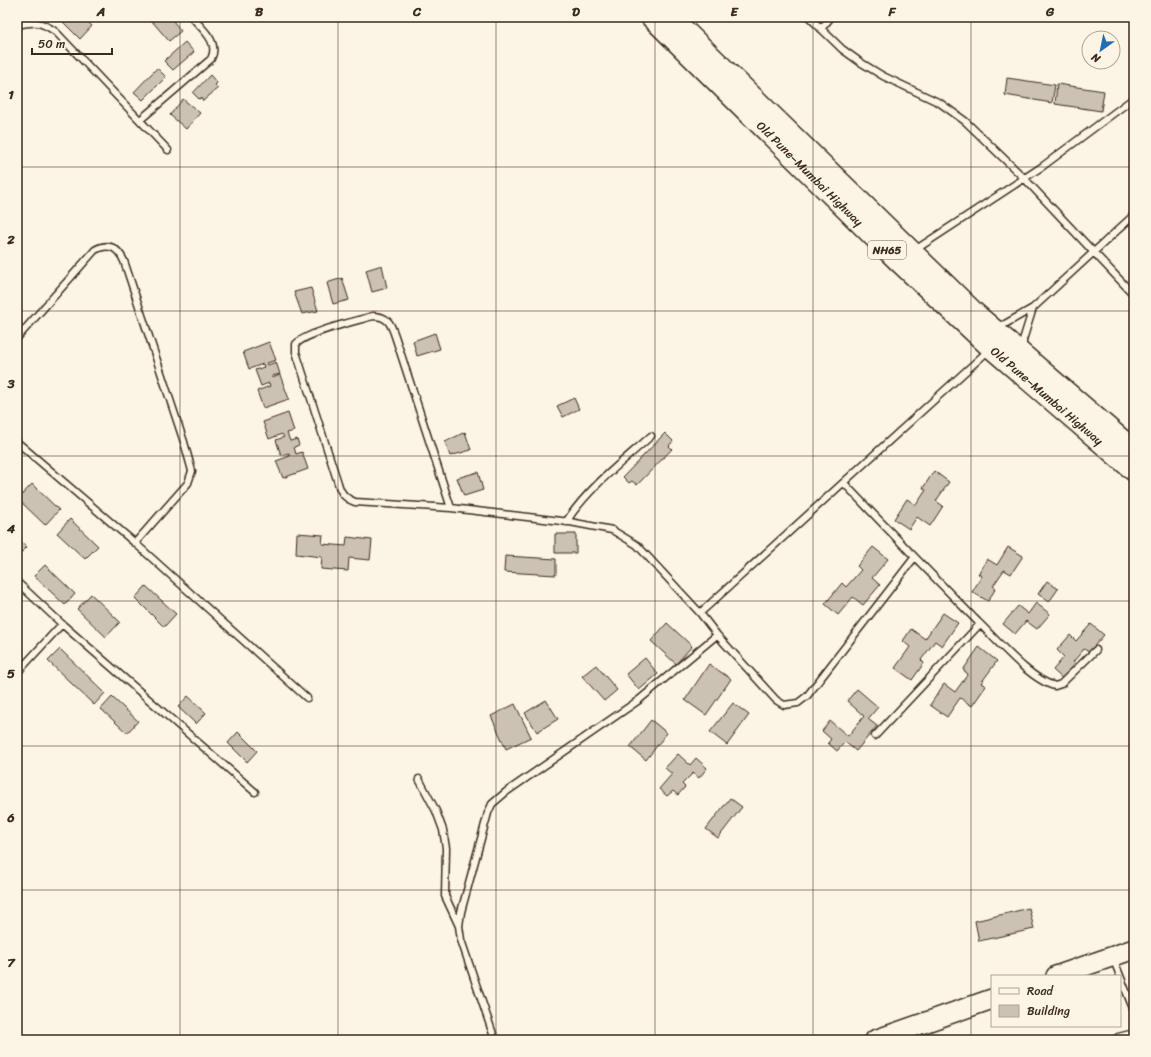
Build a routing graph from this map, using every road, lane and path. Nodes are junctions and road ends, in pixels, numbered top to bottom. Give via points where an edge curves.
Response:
1 (192, 17) edge
2 (651, 17) edge
3 (671, 17) edge
4 (809, 17) edge
5 (831, 17) edge
6 (17, 25) edge
7 (821, 29) junction
8 (1134, 98) edge
9 (140, 120) junction
10 (168, 150) dead end
11 (1024, 178) junction
12 (1134, 215) edge
13 (1129, 219) junction
14 (1134, 225) edge
15 (1094, 252) junction
16 (912, 253) junction
17 (1134, 296) edge
18 (1032, 308) junction
19 (17, 338) edge
20 (995, 338) junction
21 (1026, 358) junction
22 (651, 436) dead end
23 (17, 442) edge
24 (1134, 450) edge
25 (1134, 471) edge
26 (844, 483) junction
27 (451, 508) junction
28 (566, 522) junction
29 (135, 543) junction
30 (914, 558) junction
31 (17, 582) edge
32 (700, 613) junction
33 (62, 624) junction
34 (980, 624) junction
35 (717, 635) junction
36 (1096, 650) dead end
37 (17, 673) edge
38 (307, 698) dead end
39 (875, 736) dead end
40 (418, 779) dead end
41 (255, 792) dead end
42 (459, 926) junction
43 (1134, 950) edge
44 (1112, 956) junction
45 (1059, 975) edge
46 (1120, 975) edge
47 (1121, 978) edge
48 (991, 999) edge
49 (1134, 1011) edge
50 (1134, 1033) edge
51 (1118, 1037) dead end
52 (495, 1040) edge
53 (875, 1040) edge

1 - 9 lane via 212,40 215,53
2 - 20 highway, Old Pune–Mumbai Highway / NH65 via 897,260
3 - 16 highway, Old Pune–Mumbai Highway / NH65
4 - 7 lane
5 - 7 lane
6 - 9 lane via 32,22 44,24 56,32
7 - 11 lane via 860,62 940,104 965,121
8 - 11 lane
9 - 10 lane
11 - 15 lane
11 - 16 lane
12 - 13 lane
13 - 14 lane
13 - 15 lane
15 - 17 lane
15 - 18 lane
16 - 20 highway, Old Pune–Mumbai Highway / NH65
18 - 20 lane via 1005,324
18 - 21 lane via 1023,340
19 - 29 lane via 95,250 103,246 119,251 192,471 188,483
20 - 21 highway, Old Pune–Mumbai Highway / NH65
20 - 25 highway, Old Pune–Mumbai Highway / NH65
20 - 26 lane
21 - 24 highway, Old Pune–Mumbai Highway / NH65
22 - 28 lane via 575,507
23 - 29 lane
26 - 30 lane
26 - 32 lane
27 - 27 lane via 355,502 346,498 341,492 296,352 298,341 318,332 373,316 387,319 396,336
27 - 28 lane
28 - 32 lane via 612,530 628,539 649,556
29 - 38 lane
30 - 34 lane
30 - 35 lane via 821,678 798,703 784,705 776,700
31 - 33 lane
32 - 35 lane
33 - 37 lane
33 - 41 lane
34 - 36 lane via 1039,680 1055,686 1061,684
34 - 39 lane
35 - 42 lane via 638,700 492,804
40 - 42 lane via 436,811 443,830 446,848 445,896
42 - 52 lane via 461,940
43 - 44 main road
44 - 45 main road
44 - 46 lane
47 - 49 lane
48 - 53 main road
50 - 51 lane

